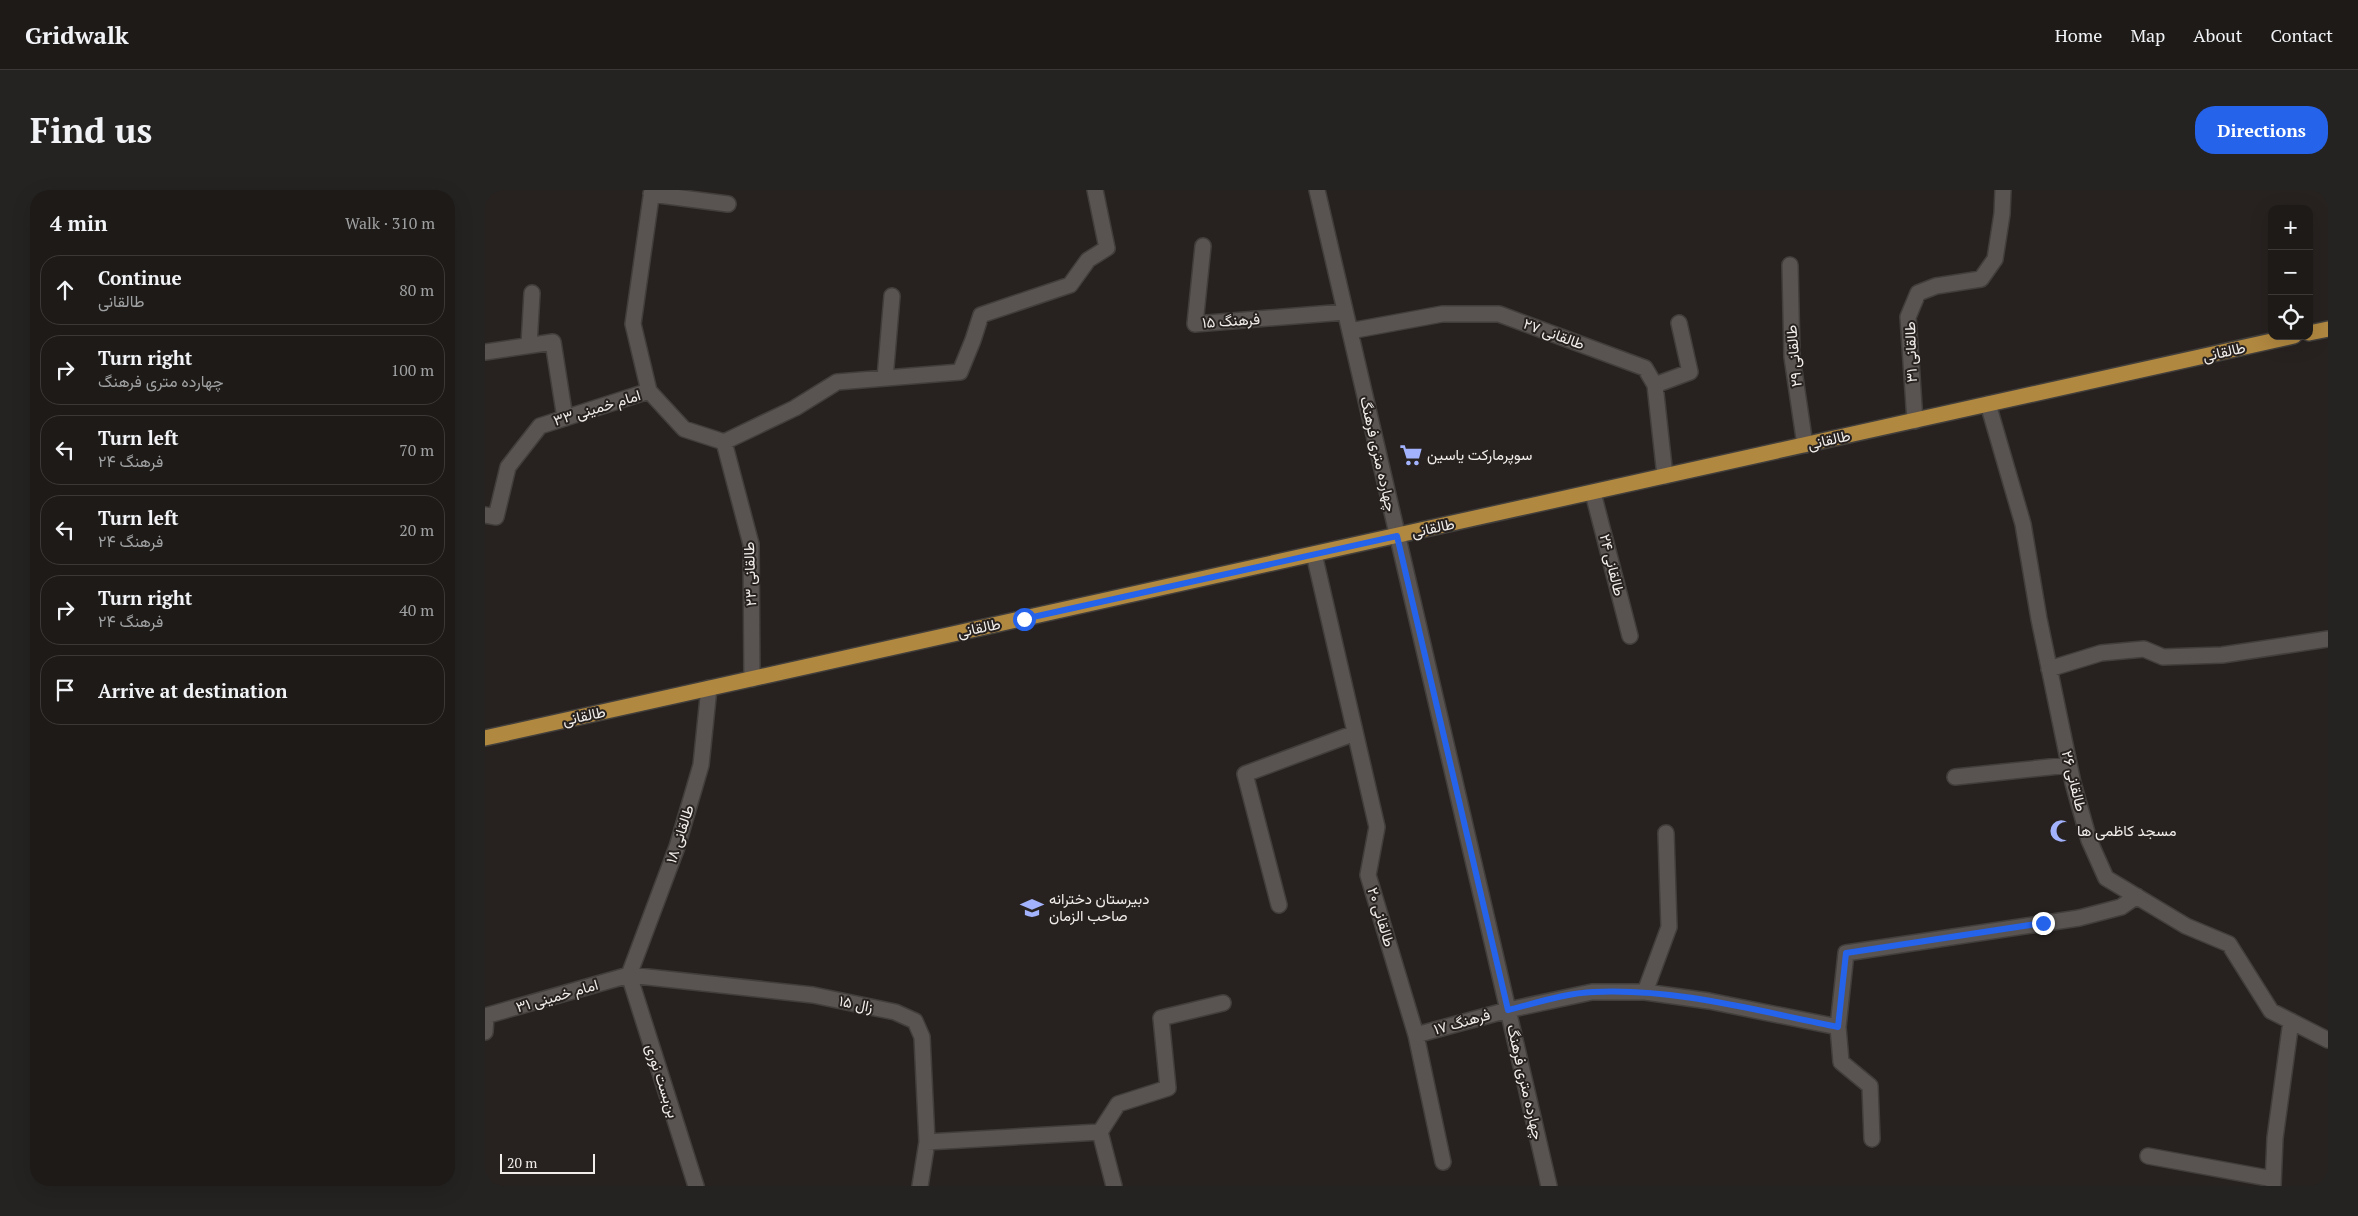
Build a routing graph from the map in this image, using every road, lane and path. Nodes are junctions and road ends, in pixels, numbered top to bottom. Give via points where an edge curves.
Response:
1 (1095, 190) edge
2 (1317, 190) edge
3 (2003, 190) edge
4 (652, 192) edge
5 (728, 204) dead end
6 (1203, 246) dead end
7 (1790, 265) dead end
8 (532, 292) dead end
9 (892, 296) dead end
10 (1345, 312) junction
11 (1679, 323) dead end
12 (2328, 328) edge
13 (1350, 330) junction
14 (2313, 332) edge
15 (2275, 340) edge
16 (529, 345) junction
17 (485, 352) edge
18 (885, 378) junction
19 (1655, 385) junction
20 (649, 391) junction
21 (1988, 404) junction
22 (565, 418) junction
23 (1915, 421) junction
24 (724, 442) junction
25 (1805, 445) junction
26 (1665, 476) junction
27 (1593, 493) junction
28 (485, 515) edge
29 (1397, 536) junction
30 (1314, 554) junction
31 (1630, 636) dead end
32 (2328, 639) edge
33 (2049, 670) junction
34 (752, 679) junction
35 (709, 688) junction
36 (1355, 733) junction
37 (485, 738) edge
38 (2069, 765) junction
39 (1955, 776) dead end
40 (1665, 833) dead end
41 (2137, 896) junction
42 (1279, 905) dead end
43 (629, 975) junction
44 (1645, 992) junction
45 (1223, 1003) dead end
46 (1508, 1010) junction
47 (486, 1016) edge
48 (2291, 1021) junction
49 (1838, 1027) junction
50 (485, 1032) edge
51 (1416, 1035) junction
52 (2328, 1040) edge
53 (1100, 1132) junction
54 (1872, 1139) dead end
55 (927, 1142) junction
56 (2148, 1156) dead end
57 (1443, 1162) dead end
58 (2273, 1183) edge
59 (696, 1186) edge
60 (921, 1186) edge
61 (1114, 1186) edge
62 (1549, 1186) edge

1 - 18 street via 1107,248 1088,260 1071,285 981,315 959,372
2 - 10 street, چهارده متری فرهنگ
3 - 23 street, طالقانی ۳۱ via 1995,259 1981,279 1936,286 1918,293 1908,317
4 - 5 street
4 - 20 street via 633,324
6 - 10 street, فرهنگ ۱۵ via 1195,324
7 - 25 street, طالقانی ۲۹ via 1792,357
8 - 16 street
9 - 18 street
10 - 13 street, چهارده متری فرهنگ
11 - 19 street via 1691,372
12 - 14 main road
13 - 19 street, طالقانی ۲۷ via 1442,314 1499,314 1645,368
13 - 29 street, چهارده متری فرهنگ
15 - 21 main road, طالقانی
16 - 17 street
16 - 22 street via 553,342
18 - 24 street via 837,382 795,408
19 - 26 street
20 - 22 street, امام خمینی ۳۳
20 - 24 street via 685,429
21 - 23 main road, طالقانی
21 - 33 street, طالقانی ۲۶ via 2023,524
22 - 28 street, امام خمینی ۳۳ via 540,426 508,467 496,517
23 - 25 main road, طالقانی
24 - 34 street, طالقانی ۲۳ via 751,544
25 - 26 main road, طالقانی
26 - 27 main road, طالقانی
27 - 29 main road, طالقانی
27 - 31 street, طالقانی ۲۴
29 - 30 main road, طالقانی
29 - 46 street, چهارده متری فرهنگ
30 - 34 main road, طالقانی
30 - 36 street, طالقانی ۲۰
32 - 33 street via 2222,655 2163,657 2144,649 2101,653
33 - 38 street, طالقانی ۲۶
34 - 35 main road, طالقانی
35 - 37 main road, طالقانی
35 - 43 street, طالقانی ۱۸ via 701,765 677,847
36 - 42 street via 1245,774
36 - 51 street, طالقانی ۲۰ via 1377,827 1368,875
38 - 39 street
38 - 41 street, طالقانی ۲۶ via 2089,840 2107,878
40 - 44 street via 1669,927
41 - 48 street, طالقانی ۲۶ via 2186,926 2229,944 2271,1011
41 - 49 street via 2121,907 2079,918 1846,953
43 - 47 street, امام خمینی ۳۱
43 - 55 street, زال ۱۵ via 813,995 895,1012 915,1021 922,1037
43 - 59 street, بن‌بست نوری
44 - 46 street, فرهنگ ۱۷ via 1592,992
44 - 49 street, فرهنگ ۱۷ via 1709,1001
45 - 53 street via 1161,1018 1168,1088 1118,1104
46 - 51 street, فرهنگ ۱۷
46 - 62 street, چهارده متری فرهنگ
47 - 50 street
48 - 52 street, طالقانی ۲۶
48 - 58 street via 2275,1138
49 - 54 street via 1841,1062 1870,1086
51 - 57 street, طالقانی ۲۰
53 - 55 street
53 - 61 street
55 - 60 street, زال ۱۵
56 - 58 street

